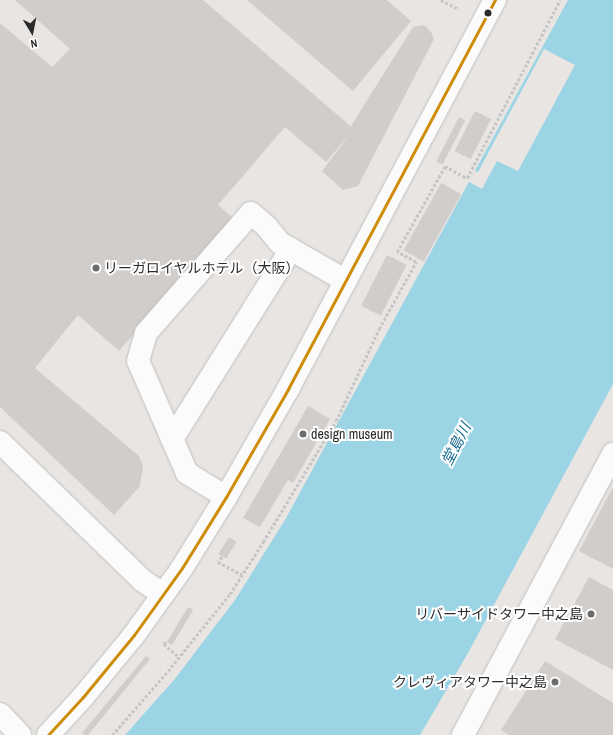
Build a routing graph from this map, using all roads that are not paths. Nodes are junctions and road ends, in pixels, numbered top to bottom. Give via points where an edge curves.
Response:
1 (495, 0) edge
2 (286, 246) junction
3 (346, 281) junction
4 (170, 434) junction
5 (0, 442) edge
6 (613, 454) edge
7 (226, 497) junction
8 (163, 594) junction
9 (0, 714) edge
10 (20, 735) edge
11 (48, 735) edge
12 (463, 735) edge

1 - 3 street
2 - 3 street
2 - 4 street
2 - 4 street via 251,213 146,332 138,361
3 - 7 street via 288,390
4 - 7 street via 187,473
5 - 8 street via 143,581
6 - 12 street
7 - 8 street
8 - 11 street via 109,666
9 - 10 street

